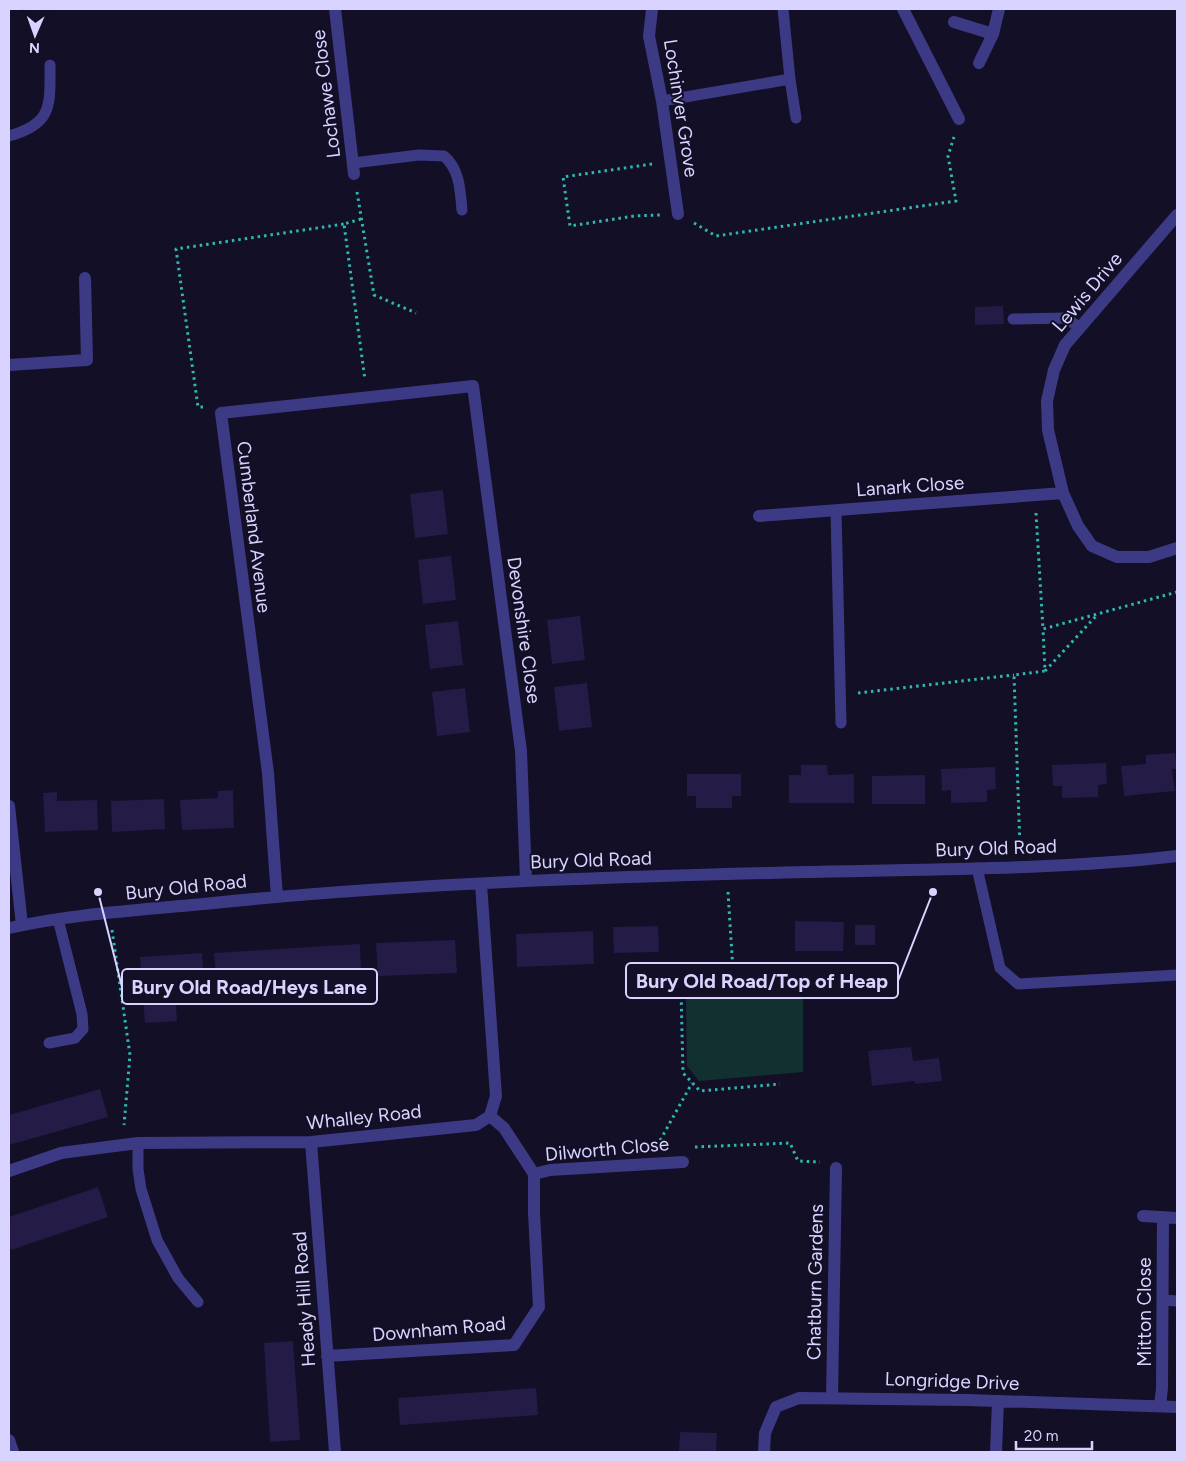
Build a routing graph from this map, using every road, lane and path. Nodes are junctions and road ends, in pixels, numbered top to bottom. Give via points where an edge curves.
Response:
1 (335, 9) edge
2 (652, 9) edge
3 (783, 9) edge
4 (904, 9) edge
5 (999, 9) edge
6 (954, 22) dead end
7 (993, 34) junction
8 (979, 63) dead end
9 (50, 65) dead end
10 (790, 79) junction
11 (662, 101) junction
12 (796, 118) dead end
13 (958, 119) joint
14 (9, 136) edge
15 (671, 161) junction
16 (353, 169) junction
17 (462, 210) dead end
18 (678, 214) junction
19 (1177, 215) edge
20 (361, 220) junction
21 (344, 224) junction
22 (85, 278) dead end
23 (416, 313) dead end
24 (1013, 319) dead end
25 (1080, 328) junction
26 (9, 365) edge
27 (366, 389) dead end
28 (221, 414) junction
29 (1063, 493) junction
30 (1035, 495) junction
31 (836, 511) junction
32 (759, 516) dead end
33 (1177, 548) edge
34 (1177, 592) edge
35 (1099, 614) junction
36 (1043, 630) junction
37 (1045, 672) junction
38 (1014, 675) junction
39 (841, 695) junction
40 (841, 723) dead end
41 (9, 806) edge
42 (1177, 856) edge
43 (1021, 866) junction
44 (978, 868) junction
45 (727, 874) junction
46 (526, 880) junction
47 (481, 884) junction
48 (278, 897) junction
49 (110, 914) junction
50 (58, 919) junction
51 (15, 926) edge
52 (1177, 974) edge
53 (765, 984) dead end
54 (734, 986) junction
55 (49, 1043) dead end
56 (692, 1082) junction
57 (780, 1084) dead end
58 (490, 1116) junction
59 (311, 1142) junction
60 (138, 1143) junction
61 (122, 1146) junction
62 (683, 1162) joint
63 (656, 1163) junction
64 (836, 1168) joint
65 (9, 1171) edge
66 (534, 1174) junction
67 (1143, 1216) dead end
68 (1163, 1218) junction
69 (1177, 1218) edge
70 (1163, 1300) junction
71 (1177, 1301) edge
72 (198, 1302) dead end
73 (327, 1356) junction
74 (832, 1398) junction
75 (998, 1401) junction
76 (1160, 1406) junction
77 (1177, 1407) edge
78 (9, 1440) edge
79 (13, 1452) edge
80 (335, 1452) edge
81 (764, 1452) edge
82 (996, 1452) edge

1 - 16 street, Lochawe Close
2 - 11 street, Lochinver Grove via 649,36
3 - 10 lane
4 - 13 street
5 - 7 street
6 - 7 street
7 - 8 street
9 - 14 lane via 50,97 46,114 36,125
10 - 11 lane
10 - 12 lane
11 - 15 street, Lochinver Grove
13 - 18 path via 948,156 956,201 716,236
15 - 18 street, Lochinver Grove
15 - 18 path via 563,177 570,226 634,216
16 - 17 lane via 419,155 444,156 458,177
16 - 20 path
19 - 25 street, Lewis Drive
20 - 21 path
20 - 23 path via 374,295
21 - 27 path
21 - 28 path via 176,249 198,407 218,406
22 - 26 street via 87,360
24 - 25 lane via 1066,318
25 - 29 street, Lewis Drive via 1065,345 1054,370 1047,401 1048,430
28 - 46 street, Devonshire Close via 473,386 522,751
28 - 48 street, Cumberland Avenue via 268,773
29 - 30 street, Lanark Close
29 - 33 street, Lewis Drive via 1078,526 1092,546 1117,557 1149,557
30 - 31 street, Lanark Close
30 - 36 path
31 - 32 street, Lanark Close
31 - 39 lane
34 - 35 path
35 - 36 path
35 - 37 path
36 - 37 path
37 - 38 path
38 - 39 path
38 - 43 path
39 - 40 lane
41 - 51 street
42 - 43 street, Bury Old Road
43 - 44 street, Bury Old Road
44 - 45 street, Bury Old Road
44 - 52 lane via 1000,968 1018,984
45 - 46 street, Bury Old Road
45 - 54 path
46 - 47 street, Bury Old Road
47 - 48 street, Bury Old Road
47 - 58 street via 496,1096
48 - 49 street, Bury Old Road
49 - 50 street, Bury Old Road
49 - 61 path via 130,1055
50 - 51 street, Bury Old Road
50 - 55 lane via 83,1029 75,1038
53 - 54 path
54 - 56 path via 681,989 683,1073
56 - 57 path via 700,1090
56 - 63 path via 655,1150
58 - 59 street, Whalley Road via 476,1125
58 - 66 street via 504,1128
59 - 60 street, Whalley Road
59 - 73 street, Heady Hill Road
60 - 61 street, Whalley Road
60 - 72 lane via 141,1189 157,1240 178,1278
61 - 65 street, Whalley Road via 61,1153
62 - 63 street, Dilworth Close
62 - 64 path via 688,1147 790,1143 798,1161 836,1163
63 - 66 street, Dilworth Close via 550,1170
64 - 74 street, Chatburn Gardens
66 - 73 street, Downham Road via 539,1307 514,1345
67 - 68 street
68 - 69 street
68 - 70 street, Mitton Close
70 - 71 lane
70 - 76 street, Mitton Close
73 - 80 street, Heady Hill Road
74 - 75 street, Longridge Drive
74 - 81 street, Longridge Drive via 799,1398 776,1407 765,1433
75 - 76 street, Longridge Drive
75 - 82 street
76 - 77 street, Longridge Drive
78 - 79 street

